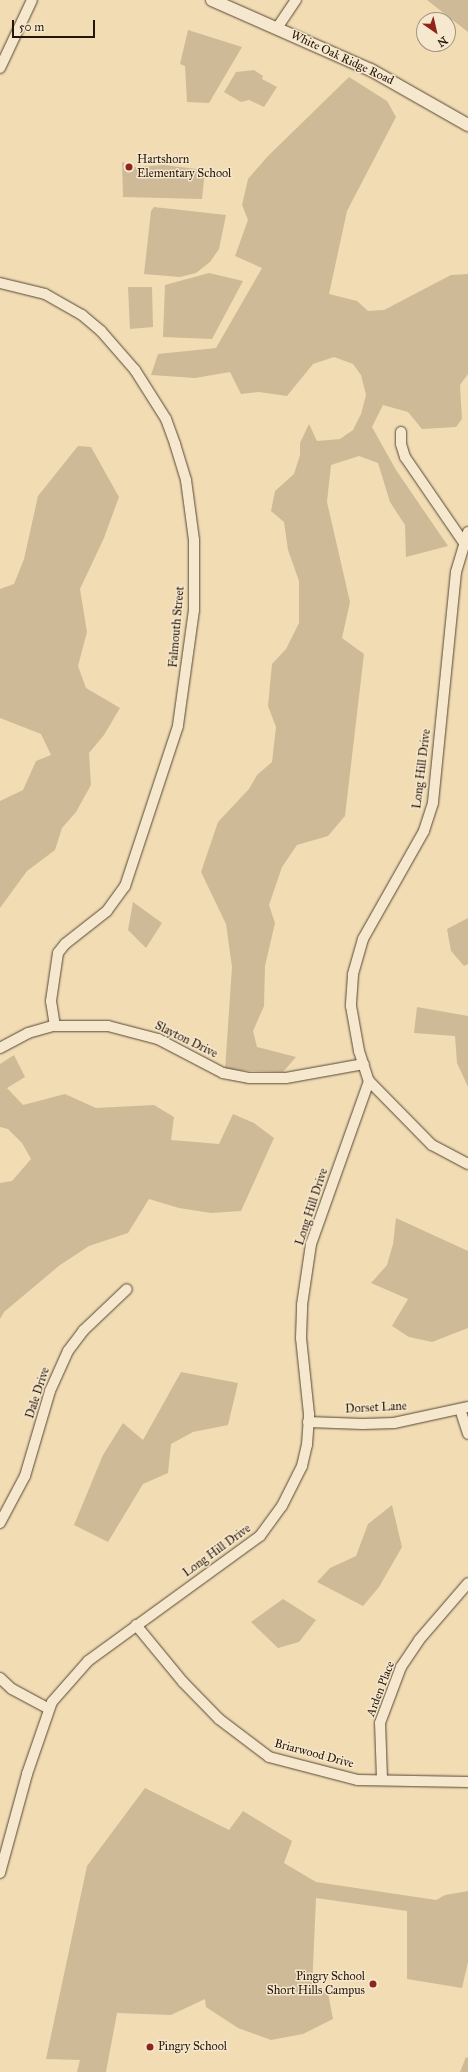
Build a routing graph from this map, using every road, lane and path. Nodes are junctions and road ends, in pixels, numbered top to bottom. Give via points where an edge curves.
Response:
1 (32, 0) edge
2 (212, 0) edge
3 (296, 0) edge
4 (277, 28) junction
5 (0, 68) edge
6 (468, 125) edge
7 (0, 283) edge
8 (401, 432) dead end
9 (468, 532) edge
10 (464, 544) junction
11 (55, 1026) junction
12 (0, 1048) edge
13 (364, 1064) junction
14 (369, 1081) junction
15 (468, 1164) edge
16 (127, 1289) dead end
17 (464, 1408) edge
18 (308, 1422) junction
19 (468, 1434) edge
20 (0, 1522) edge
21 (468, 1583) edge
22 (136, 1625) junction
23 (0, 1678) edge
24 (50, 1710) junction
25 (382, 1779) junction
26 (468, 1782) edge
27 (0, 1873) edge

1 - 5 street
2 - 4 street, White Oak Ridge Road
3 - 4 street
4 - 6 street, White Oak Ridge Road via 371,70
7 - 11 street, Falmouth Street via 45,294 68,306 101,331 134,370 166,419 175,444 186,480 194,540 194,610 178,726 125,886 107,911 65,944 58,953 51,1001
8 - 10 street via 400,444 405,457
9 - 10 street, Long Hill Drive
10 - 13 street, Long Hill Drive via 456,572 433,803 424,831 363,939 353,976 352,1006
11 - 12 street, Slayton Drive via 28,1033
11 - 13 street, Slayton Drive via 108,1026 136,1032 158,1039 223,1073 249,1078 286,1078
13 - 14 street, Long Hill Drive
14 - 15 street via 432,1145
14 - 18 street, Long Hill Drive via 312,1244 302,1305 301,1338
16 - 20 street, Dale Drive via 84,1330 68,1351 50,1391 25,1476
17 - 18 street, Dorset Lane via 394,1423
17 - 19 street
18 - 22 street, Long Hill Drive via 307,1445 302,1466 282,1506 264,1531
21 - 25 street, Arden Place via 419,1640 401,1667 380,1723
22 - 24 street, Long Hill Drive via 88,1661 52,1702
22 - 25 street, Briarwood Drive via 183,1682 219,1719 269,1757 358,1780
23 - 24 street via 12,1689
24 - 27 street, Long Hill Drive via 27,1774
25 - 26 street, Briarwood Drive

